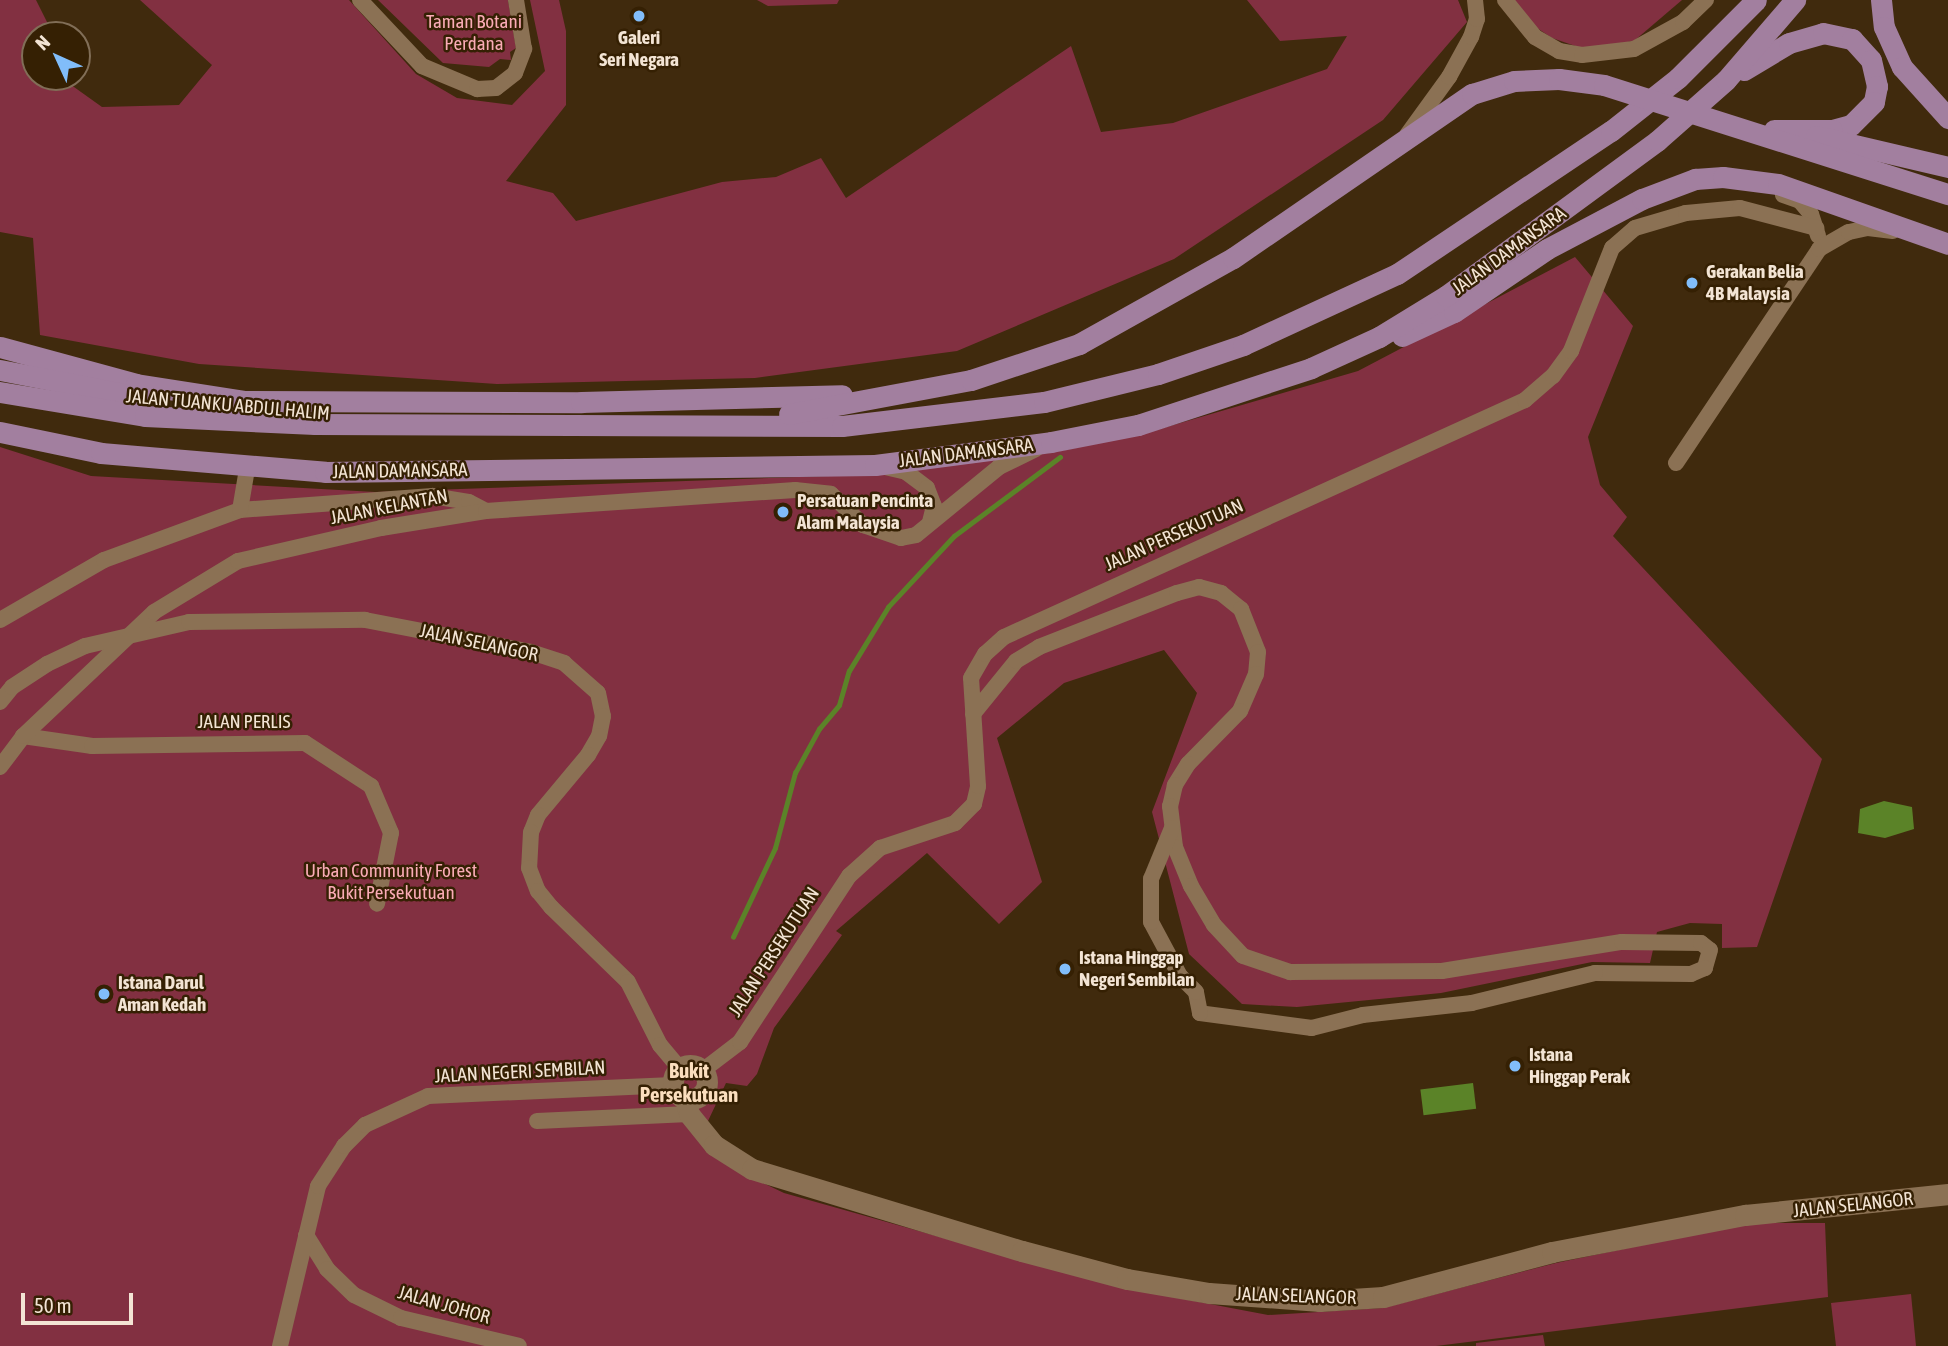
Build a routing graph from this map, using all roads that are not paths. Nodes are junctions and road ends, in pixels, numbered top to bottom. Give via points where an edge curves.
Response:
1 (360, 0) edge
2 (516, 0) edge
3 (1475, 0) edge
4 (1505, 0) edge
5 (1706, 0) edge
6 (1756, 0) edge
7 (1794, 0) edge
8 (1881, 0) edge
9 (1726, 80) junction
10 (1948, 118) edge
11 (1737, 126) junction
12 (1797, 132) junction
13 (1406, 137) junction
14 (1948, 167) edge
15 (1746, 179) junction
16 (1948, 194) edge
17 (1816, 228) junction
18 (1914, 234) junction
19 (1948, 244) edge
20 (1819, 248) junction
21 (0, 347) edge
22 (1311, 368) junction
23 (0, 370) edge
24 (0, 391) edge
25 (914, 393) junction
26 (417, 423) junction
27 (717, 424) junction
28 (0, 432) edge
29 (1051, 443) junction
30 (1676, 463) dead end
31 (875, 465) junction
32 (247, 469) junction
33 (240, 510) junction
34 (486, 511) junction
35 (930, 522) junction
36 (0, 620) edge
37 (129, 636) junction
38 (0, 702) edge
39 (973, 714) junction
40 (23, 736) junction
41 (0, 767) edge
42 (1172, 828) junction
43 (377, 904) dead end
44 (702, 1071) junction
45 (682, 1091) junction
46 (537, 1121) dead end
47 (1948, 1194) edge
48 (306, 1235) junction
49 (279, 1346) edge
50 (519, 1346) edge

1 - 2 street via 422,66 477,89 496,88 515,73 524,49
3 - 13 street via 1477,19 1471,37
4 - 5 street via 1535,37 1559,51 1582,55 1634,49 1683,22
6 - 27 main road via 1678,78 1611,131 1397,274 1296,324 1158,374 1044,402 842,426
7 - 9 main road, JALAN DAMANSARA
8 - 10 main road via 1884,27 1902,66
9 - 12 main road via 1807,36 1823,33 1852,39 1875,72 1874,102 1851,125
9 - 22 main road, JALAN DAMANSARA via 1596,189 1446,296 1379,337
11 - 12 main road
11 - 13 main road via 1604,85 1559,79 1514,81 1472,94
11 - 16 main road
12 - 14 main road
13 - 25 main road via 1233,258 1079,344 971,380
15 - 17 street via 1800,201
15 - 18 main road via 1778,184
15 - 22 main road via 1695,179 1648,196 1547,248 1454,312 1363,355
17 - 20 street
17 - 39 street, JALAN PERSEKUTUAN via 1740,208 1686,213 1635,228 1612,248 1571,351 1553,376 1525,400 1004,637 985,654 971,678
18 - 19 main road
18 - 20 street via 1868,228
20 - 30 street
21 - 25 main road via 136,384 244,401 609,402
22 - 29 main road, JALAN DAMANSARA via 1138,425
23 - 26 main road, JALAN TUANKU ABDUL HALIM via 208,407
24 - 26 main road via 145,416 315,424
25 - 27 main road
26 - 27 main road
28 - 32 main road, JALAN DAMANSARA via 101,453
29 - 31 main road, JALAN DAMANSARA
29 - 35 street, JALAN KELANTAN via 999,467
31 - 32 main road, JALAN DAMANSARA
31 - 35 street via 906,472 927,488 934,506
32 - 33 street
33 - 34 street via 432,496 469,502
33 - 36 street via 104,560
34 - 35 street, JALAN KELANTAN via 815,490 831,494 863,524 888,537 916,534
34 - 37 street, JALAN KELANTAN via 381,528 238,561 154,612
37 - 38 street, JALAN SELANGOR via 85,646 47,664 12,687
37 - 40 street, JALAN KELANTAN
37 - 45 street, JALAN SELANGOR via 189,622 365,621 531,652 564,663 583,677 598,693 603,716 599,736 538,815 531,832 529,867 538,891 551,907 628,982
39 - 42 street via 1016,661 1039,647 1177,593 1199,587 1222,593 1246,619 1258,652 1256,674 1240,711 1188,764 1175,785
39 - 44 street, JALAN PERSEKUTUAN via 978,786 965,816 880,848 849,876 740,1042
40 - 41 street, JALAN KELANTAN
40 - 43 street, JALAN PERLIS via 92,746 304,743 371,786 391,833
42 - 42 street via 1151,879 1152,922 1180,975 1196,992 1200,1013 1312,1028 1363,1014 1472,1003 1595,973 1692,974 1705,968 1710,950 1701,943 1622,942 1443,971 1290,972 1243,956 1214,925 1191,886
44 - 45 street via 692,1065
44 - 45 street via 706,1083 702,1093
45 - 46 street
45 - 47 street, JALAN SELANGOR via 714,1145 752,1169 1022,1251 1127,1279 1209,1293 1320,1301 1383,1297 1552,1252 1745,1215
45 - 48 street, JALAN NEGERI SEMBILAN via 428,1096 393,1109 365,1125 329,1166 311,1206
48 - 49 street, JALAN NEGERI SEMBILAN
48 - 50 street, JALAN JOHOR via 327,1269 354,1295 401,1318

